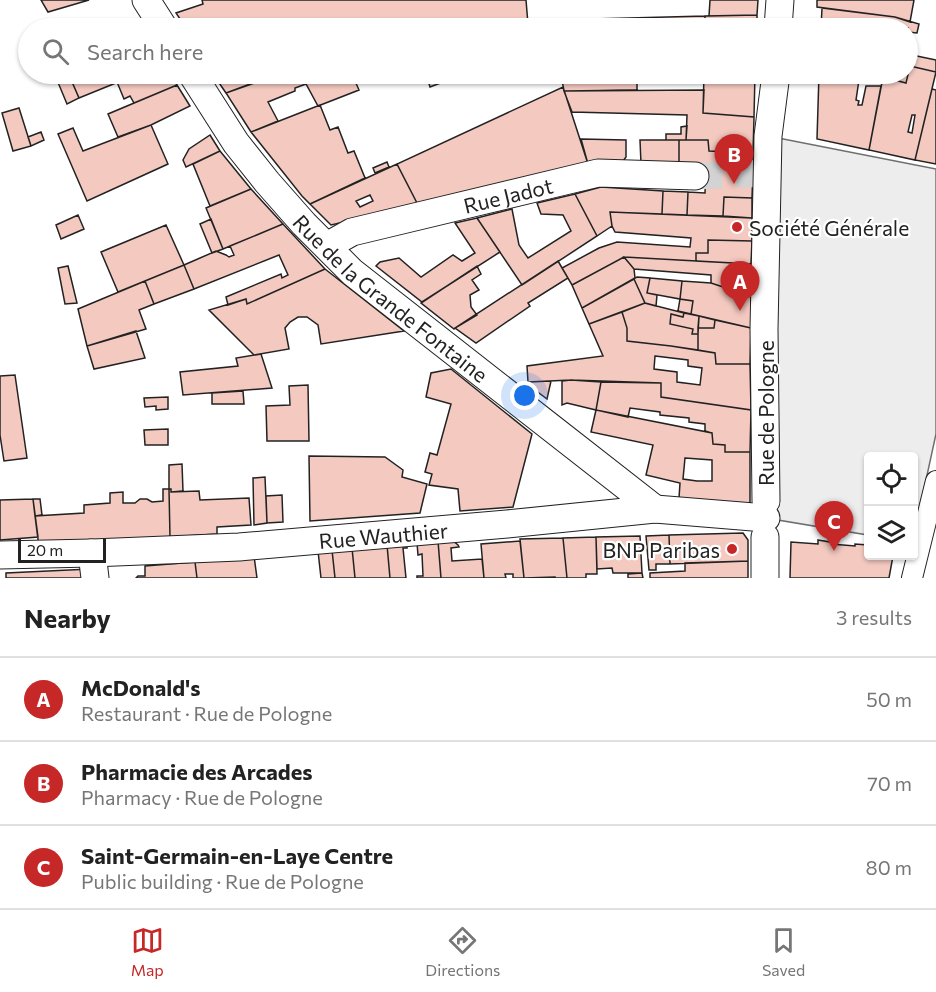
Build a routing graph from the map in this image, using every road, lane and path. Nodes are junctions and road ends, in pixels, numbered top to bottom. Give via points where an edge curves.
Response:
1 (146, 0) edge
2 (780, 0) edge
3 (158, 18) edge
4 (779, 18) edge
5 (198, 84) edge
6 (775, 84) edge
7 (695, 176) tunnel mouth
8 (327, 246) junction
9 (936, 481) edge
10 (655, 509) junction
11 (766, 519) junction
12 (0, 555) edge
13 (93, 566) edge
14 (765, 578) edge
15 (912, 578) edge

1 - 3 street
2 - 4 street
5 - 8 street, Rue de la Grande Fontaine via 242,151 303,225
6 - 11 street, Rue de Pologne via 768,136 764,329
7 - 8 street, Rue Jadot via 598,173 352,232
8 - 10 street, Rue de la Grande Fontaine via 352,272
9 - 15 street
10 - 11 street, Rue Wauthier
10 - 13 street, Rue Wauthier via 238,547
11 - 14 street, Rue de Pologne
12 - 13 street, Rue Wauthier

